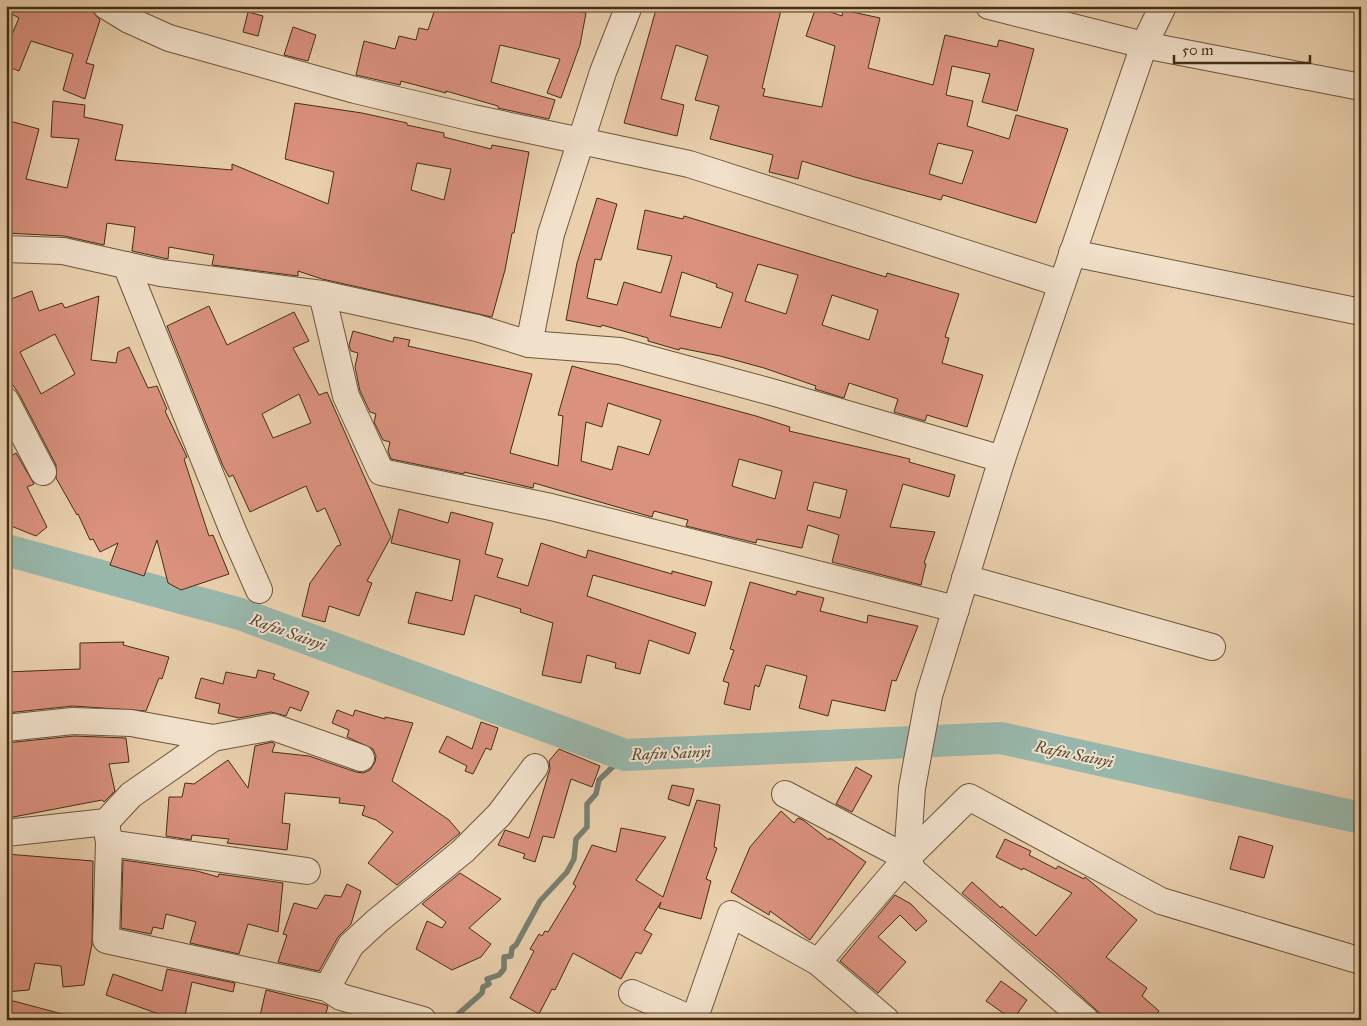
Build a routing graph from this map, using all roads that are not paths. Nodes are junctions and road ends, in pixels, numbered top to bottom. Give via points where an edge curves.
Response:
1 (106, 6) edge
2 (629, 6) edge
3 (990, 6) edge
4 (1163, 6) edge
5 (1144, 45) junction
6 (1361, 87) edge
7 (582, 142) junction
8 (6, 249) edge
9 (1072, 254) junction
10 (126, 265) junction
11 (1062, 284) junction
12 (322, 294) junction
13 (1361, 312) edge
14 (529, 344) junction
15 (6, 401) edge
16 (1002, 459) junction
17 (43, 472) dead end
18 (965, 578) junction
19 (259, 590) dead end
20 (956, 609) junction
21 (1212, 647) dead end
22 (6, 728) edge
23 (212, 738) junction
24 (361, 758) dead end
25 (535, 767) dead end
26 (785, 794) dead end
27 (6, 832) edge
28 (108, 832) junction
29 (907, 858) junction
30 (307, 871) dead end
31 (1361, 961) edge
32 (818, 962) junction
33 (327, 988) junction
34 (632, 993) dead end
35 (423, 1020) edge
36 (694, 1020) edge
37 (886, 1020) edge
38 (1086, 1020) edge

1 - 7 street via 169,38 356,90
2 - 7 street via 603,72
3 - 5 street
4 - 5 street
5 - 6 street
5 - 9 street
7 - 11 street via 689,164
7 - 14 street via 551,234
8 - 10 street via 63,251
9 - 11 street
9 - 13 street
10 - 12 street via 161,273
10 - 19 street
11 - 16 street
12 - 14 street via 478,328
12 - 20 street via 346,396 381,472 551,506
14 - 16 street via 620,351
15 - 17 street
16 - 18 street
18 - 20 street
18 - 21 street
20 - 29 street via 929,696 912,788
22 - 23 street via 73,721 131,723
23 - 24 street via 273,727
23 - 28 street via 131,794
25 - 33 street via 499,815 464,851 351,945
26 - 29 street
27 - 28 street
28 - 30 street
28 - 33 street via 106,940
29 - 31 street via 969,797 1161,901
29 - 32 street
29 - 38 street via 913,871
32 - 36 street via 732,914
32 - 37 street
33 - 35 street via 341,997
34 - 36 street

